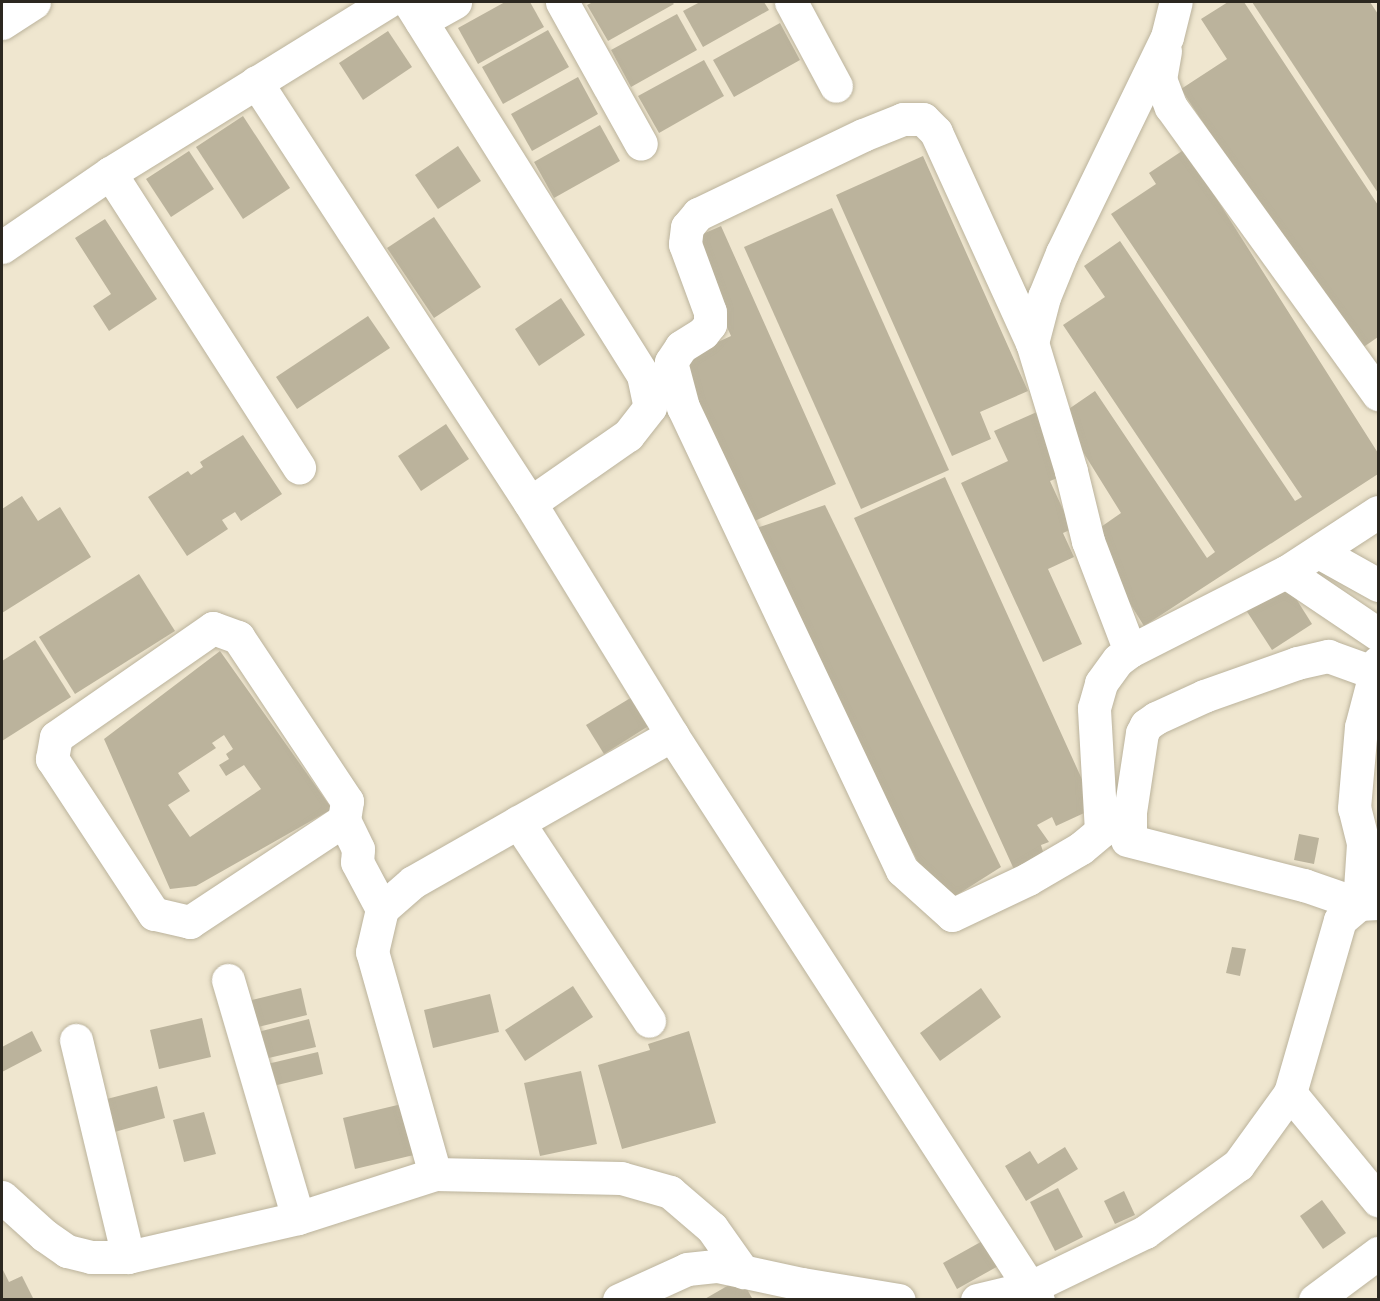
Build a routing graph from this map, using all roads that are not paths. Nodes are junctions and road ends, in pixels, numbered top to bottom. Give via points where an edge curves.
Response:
1 (33, 2) edge
2 (387, 2) edge
3 (455, 2) edge
4 (562, 2) edge
5 (791, 2) edge
6 (1176, 2) edge
7 (415, 11) edge
8 (3, 19) edge
9 (1167, 37) junction
10 (256, 82) junction
11 (836, 86) dead end
12 (641, 144) dead end
13 (110, 173) junction
14 (2, 247) edge
15 (1032, 343) junction
16 (1369, 359) edge
17 (1378, 394) edge
18 (299, 466) dead end
19 (530, 503) junction
20 (1378, 512) edge
21 (1319, 552) junction
22 (1286, 572) junction
23 (1378, 585) edge
24 (1378, 634) edge
25 (1130, 651) junction
26 (1377, 668) edge
27 (672, 735) junction
28 (1378, 814) edge
29 (518, 822) junction
30 (334, 826) junction
31 (1363, 843) junction
32 (1369, 904) edge
33 (382, 909) junction
34 (228, 980) dead end
35 (649, 1021) dead end
36 (76, 1040) dead end
37 (1290, 1093) junction
38 (435, 1174) junction
39 (2, 1197) edge
40 (1378, 1200) edge
41 (298, 1218) junction
42 (1378, 1253) edge
43 (128, 1257) junction
44 (743, 1272) junction
45 (804, 1292) edge
46 (1034, 1293) edge
47 (619, 1299) edge
48 (900, 1299) edge
49 (977, 1299) edge
50 (1315, 1299) edge

1 - 8 street
2 - 10 street
3 - 7 street
4 - 12 street
5 - 11 street
6 - 9 street
7 - 19 street via 643,375 650,407 628,435
9 - 15 street via 1062,253 1044,297
9 - 16 street via 1160,79 1172,107
10 - 13 street
10 - 19 street
13 - 14 street
13 - 18 street
15 - 25 street via 1088,541
15 - 25 street via 936,132 923,119 903,119 863,135 698,214 687,227 686,244 710,312 710,324 681,347 671,362 683,407 902,870 952,915 1028,879 1081,848 1101,831 1094,708 1101,683
16 - 17 street
19 - 27 street
20 - 21 street
21 - 22 street
21 - 23 street
22 - 24 street
22 - 25 street
26 - 31 street via 1361,727 1354,808
26 - 32 street via 1328,656 1297,663 1204,696 1156,718 1142,733 1128,840
27 - 29 street
27 - 46 street
28 - 31 street
29 - 33 street via 413,882
29 - 35 street
30 - 30 street via 347,801 238,637 213,628 56,737 52,759 154,914 190,922
30 - 33 street via 340,857 357,862
31 - 32 street
32 - 37 street via 1340,920
33 - 38 street via 372,952
34 - 41 street
36 - 43 street
37 - 40 street
37 - 46 street via 1238,1165 1145,1232
38 - 41 street
38 - 44 street via 621,1178 670,1192 712,1228
39 - 43 street via 44,1236 67,1251 91,1257
41 - 43 street
42 - 50 street
44 - 45 street
44 - 47 street via 718,1266 687,1269
45 - 48 street
46 - 49 street

